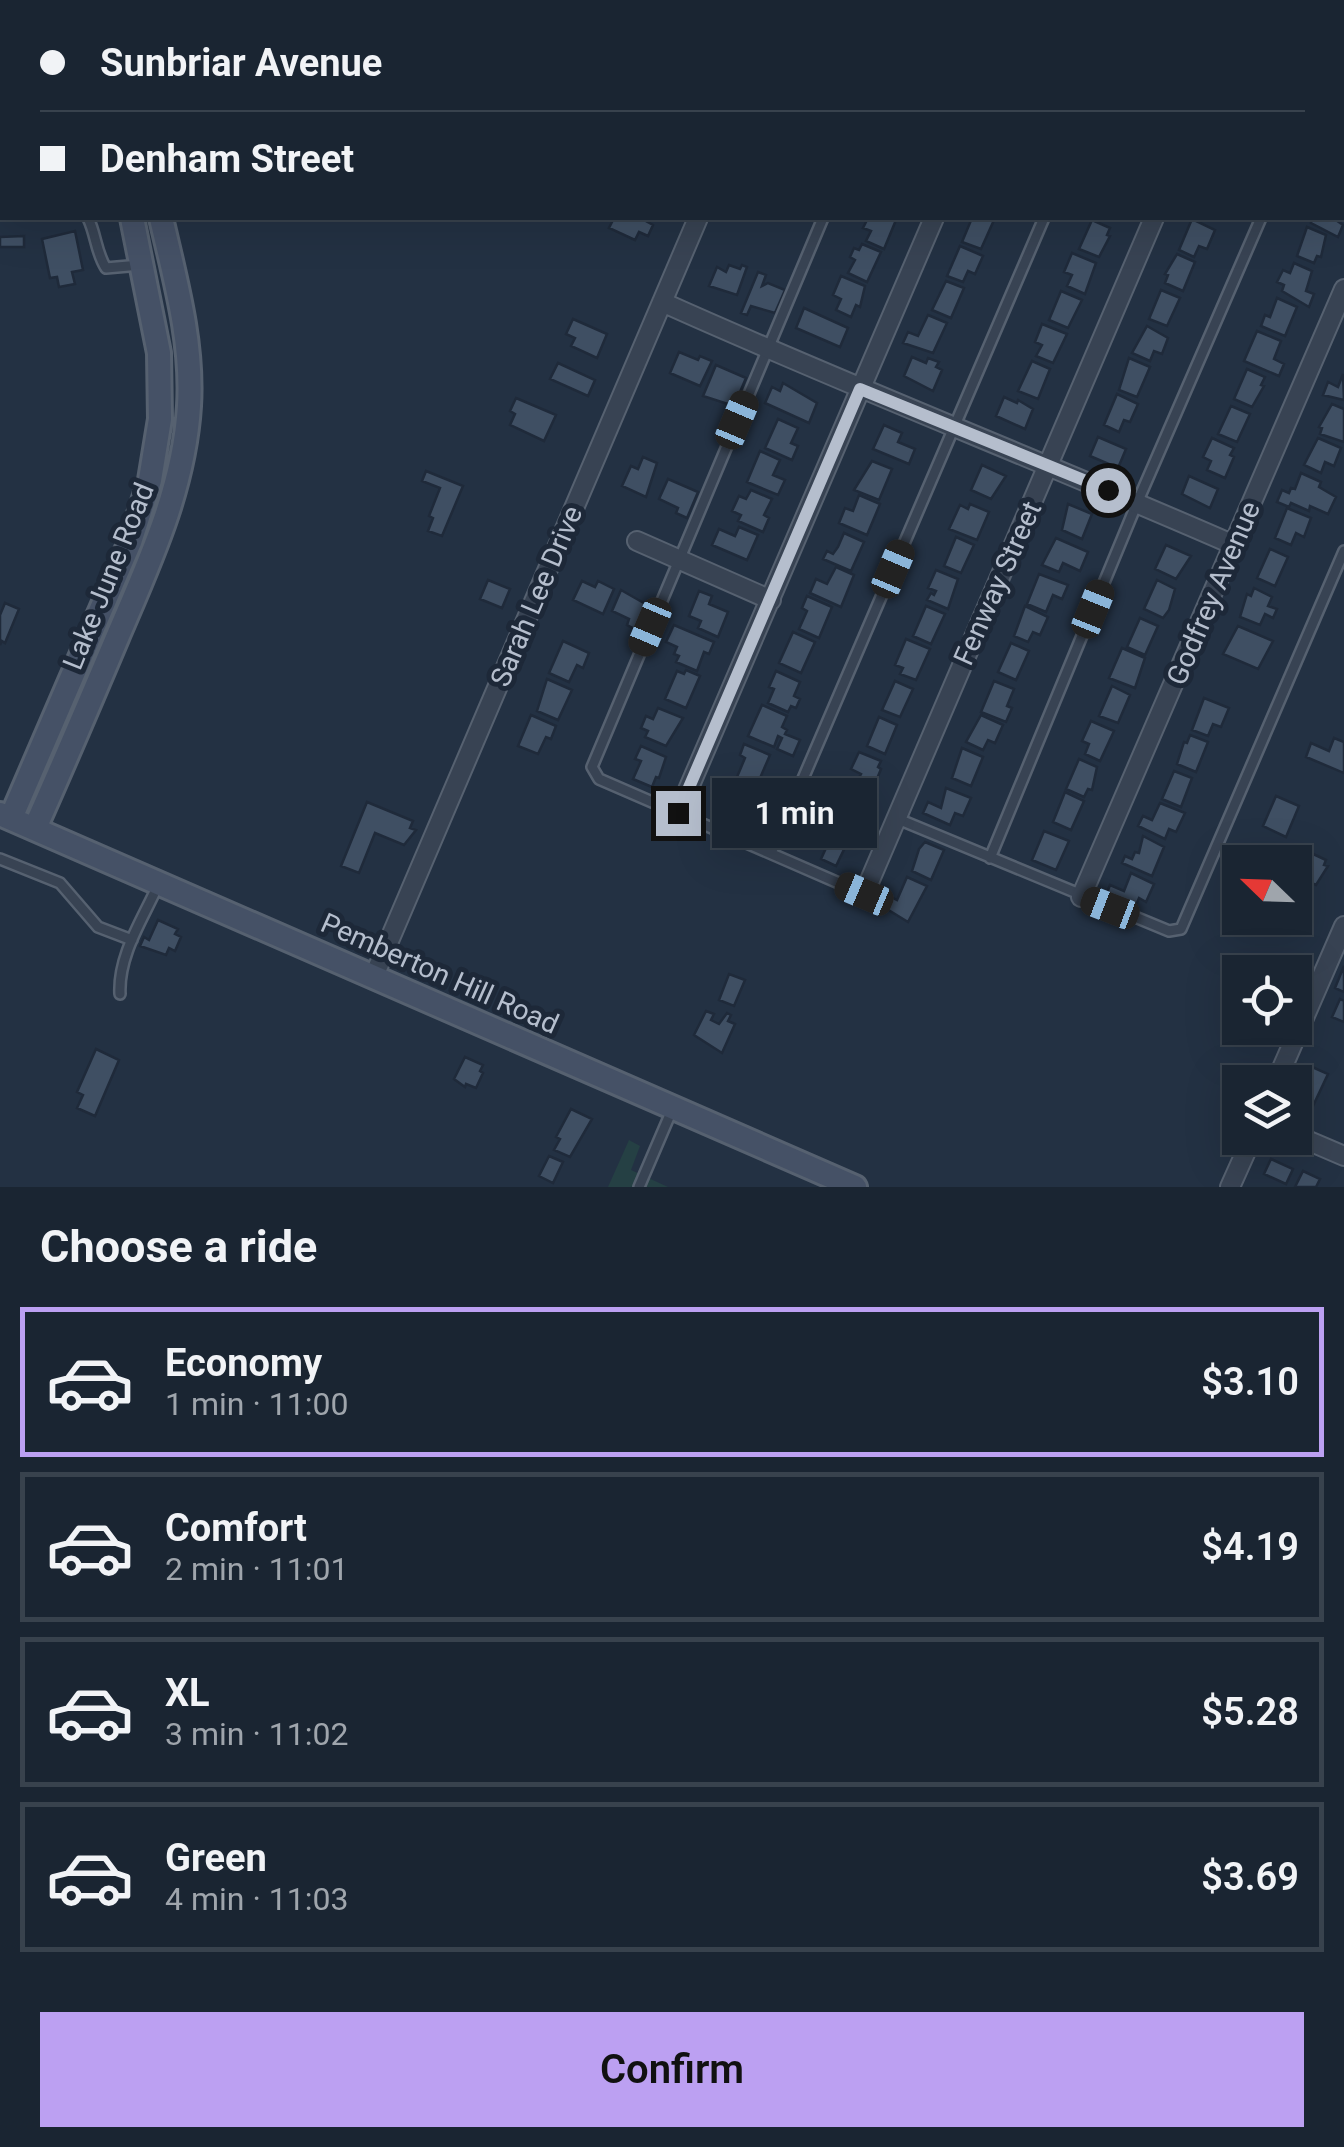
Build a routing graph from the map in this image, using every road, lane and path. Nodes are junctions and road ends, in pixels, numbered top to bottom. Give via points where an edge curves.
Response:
1 (89, 220) edge
2 (132, 220) edge
3 (161, 220) edge
4 (697, 220) edge
5 (822, 220) edge
6 (933, 220) edge
7 (1043, 220) edge
8 (1153, 220) edge
9 (1260, 220) edge
10 (143, 264) junction
11 (1344, 289) edge
12 (662, 302) junction
13 (766, 349) junction
14 (860, 389) junction
15 (954, 427) junction
16 (1049, 464) junction
17 (1137, 502) junction
18 (637, 542) dead end
19 (1234, 545) junction
20 (1344, 551) edge
21 (678, 561) junction
22 (770, 600) junction
23 (678, 813) junction
24 (5, 816) edge
25 (895, 818) junction
26 (36, 828) junction
27 (770, 854) junction
28 (990, 858) junction
29 (0, 860) edge
30 (159, 883) junction
31 (864, 894) joint
32 (1081, 896) junction
33 (1344, 926) edge
34 (132, 940) junction
35 (374, 976) junction
36 (120, 994) dead end
37 (1283, 1065) edge
38 (674, 1108) junction
39 (1312, 1142) edge
40 (1244, 1155) edge
41 (1344, 1156) edge
42 (639, 1187) edge
43 (855, 1187) edge
44 (1230, 1187) edge

1 - 10 lane via 106,268
2 - 10 street, Lake June Road
3 - 26 street, Lake June Road via 187,341 190,403 180,474
4 - 12 street, Sarah Lee Drive
5 - 13 lane
6 - 14 street
7 - 15 lane
8 - 16 street, Fenway Street
9 - 17 lane
10 - 24 street, Lake June Road via 161,392 150,480 130,542
11 - 19 street, Godfrey Avenue
12 - 13 street
12 - 35 street, Sarah Lee Drive
13 - 14 street
13 - 21 lane
14 - 15 street
14 - 22 street
15 - 16 street
15 - 27 lane
16 - 17 street
16 - 25 street, Fenway Street
17 - 19 street
17 - 28 lane
18 - 21 street
19 - 32 street, Godfrey Avenue
20 - 32 lane via 1181,929
21 - 22 street
21 - 23 lane via 592,767 599,779
22 - 23 street
23 - 27 lane
24 - 26 street, Pemberton Hill Road
25 - 28 lane
25 - 31 street, Fenway Street
26 - 30 street, Pemberton Hill Road
27 - 31 lane
28 - 32 lane
29 - 34 lane via 60,883 98,928
30 - 34 lane
30 - 35 street, Pemberton Hill Road
33 - 37 street
34 - 36 lane
35 - 38 street, Pemberton Hill Road
38 - 42 lane
38 - 43 street, Pemberton Hill Road
39 - 41 street
40 - 44 street

